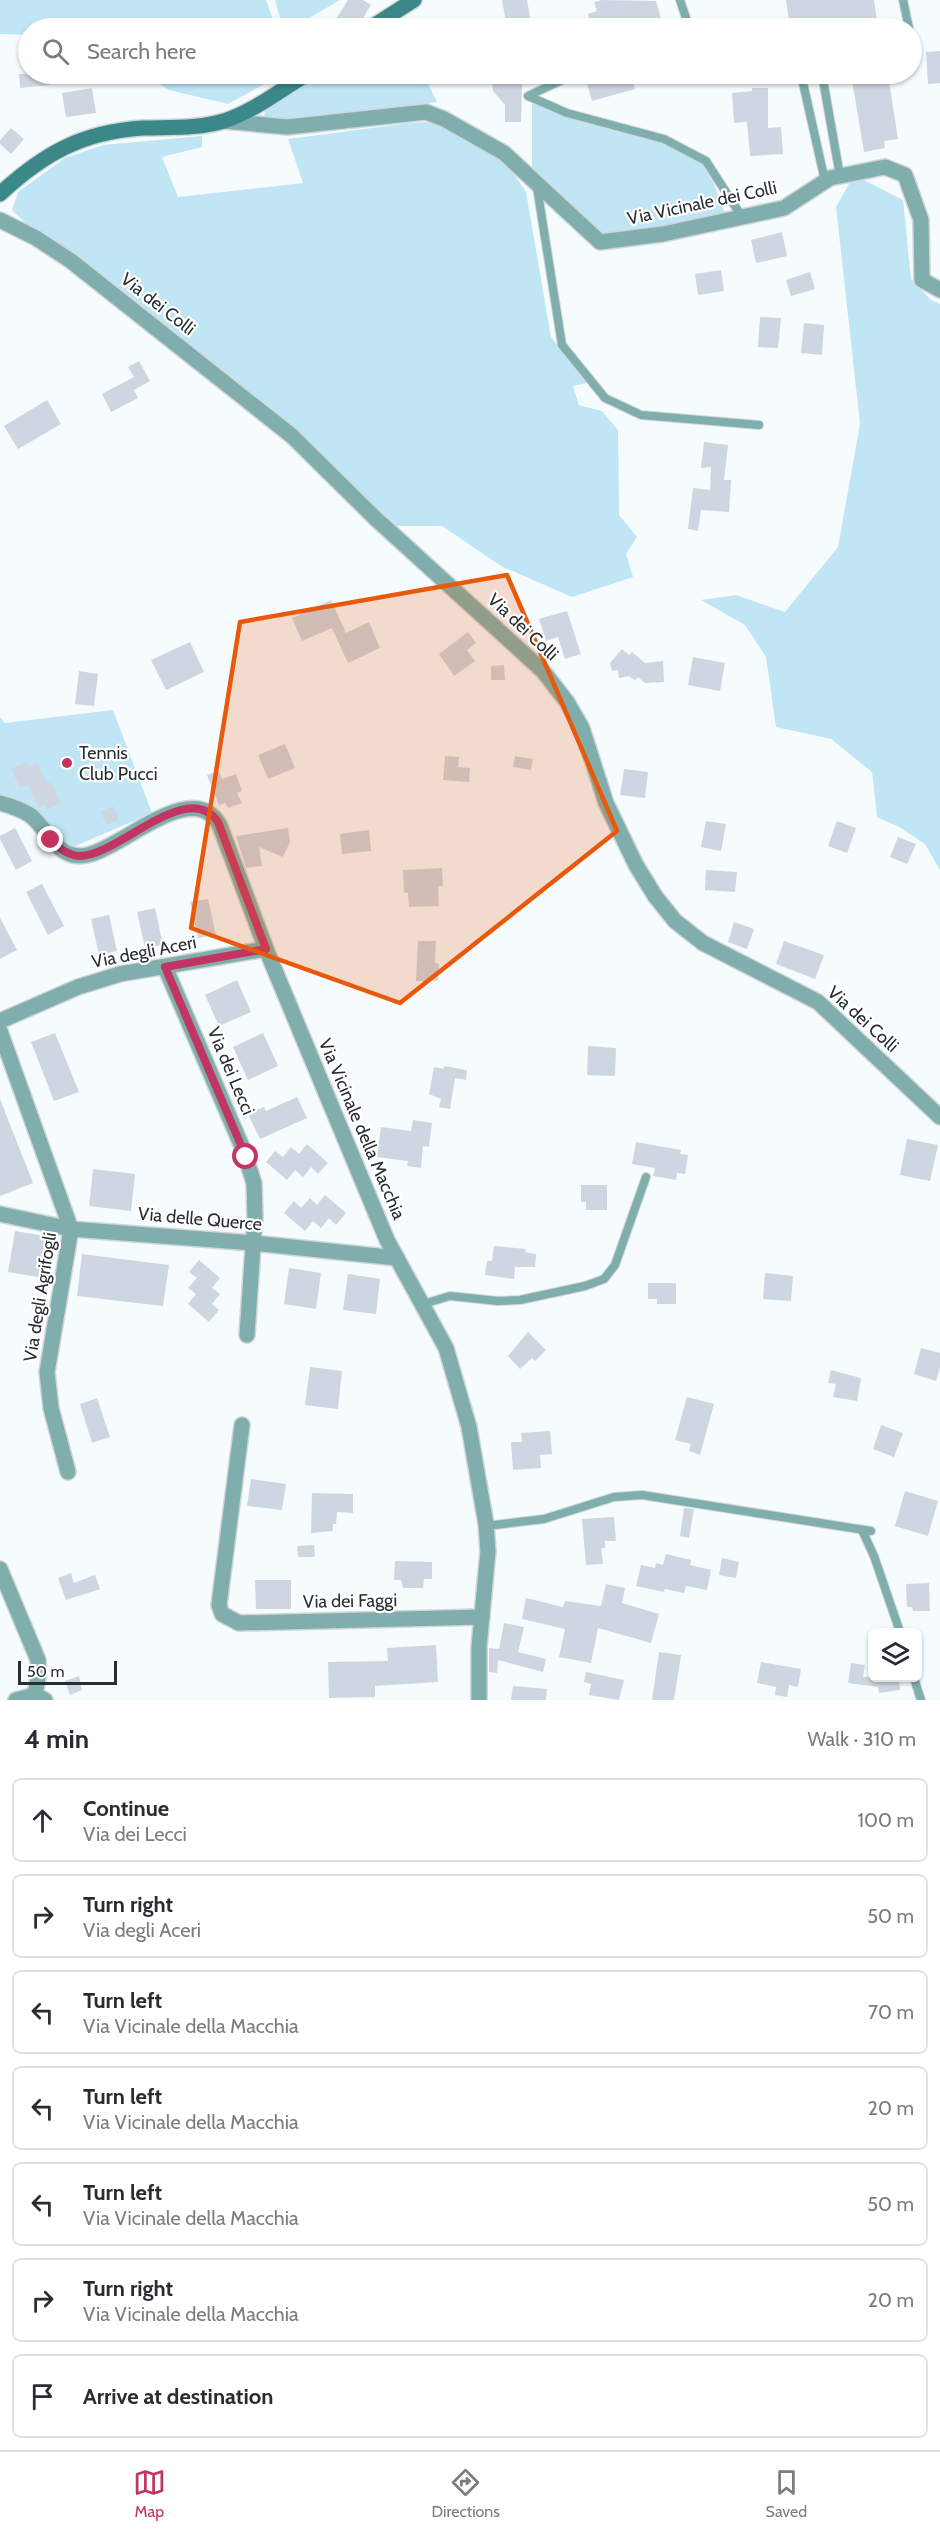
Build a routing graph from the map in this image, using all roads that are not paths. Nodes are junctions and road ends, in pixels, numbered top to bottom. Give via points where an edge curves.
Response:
1 (414, 0) edge
2 (680, 0) edge
3 (903, 0) edge
4 (386, 18) edge
5 (686, 18) edge
6 (907, 18) edge
7 (291, 84) edge
8 (554, 84) edge
9 (803, 84) edge
10 (824, 84) edge
11 (224, 121) junction
12 (840, 176) junction
13 (825, 181) junction
14 (536, 182) junction
15 (0, 194) edge
16 (742, 217) junction
17 (0, 220) edge
18 (940, 290) edge
19 (759, 425) dead end
20 (0, 803) edge
21 (266, 949) junction
22 (165, 967) junction
23 (0, 1022) edge
24 (0, 1031) edge
25 (940, 1117) edge
26 (646, 1177) dead end
27 (0, 1214) edge
28 (71, 1229) junction
29 (253, 1243) junction
30 (398, 1258) junction
31 (423, 1304) junction
32 (248, 1335) dead end
33 (242, 1425) dead end
34 (68, 1472) dead end
35 (486, 1526) junction
36 (0, 1569) edge
37 (482, 1617) junction
38 (899, 1628) edge
39 (916, 1682) edge
40 (40, 1698) edge
41 (16, 1700) edge
42 (478, 1700) edge
43 (921, 1700) edge

1 - 4 main road
2 - 5 lane
3 - 6 lane
7 - 11 main road
8 - 16 lane via 528,96 567,113 664,139 706,161
9 - 13 lane
10 - 12 lane
11 - 14 street, Via Vicinale dei Colli via 287,127 426,112 504,153
11 - 15 main road via 190,127 141,128 74,142 41,159
12 - 13 street, Via Vicinale dei Colli
12 - 18 street, Via Vicinale dei Colli via 885,167 905,176 921,220 922,280
13 - 16 street, Via Vicinale dei Colli via 784,208
14 - 16 street, Via Vicinale dei Colli via 600,243
14 - 19 lane via 562,345 605,398 641,415
17 - 25 street, Via dei Colli via 71,261 280,426 523,651 553,683 579,723 614,821 645,880 669,915 703,942 818,1002
20 - 21 street, Via Vicinale della Macchia via 31,816 58,848 78,856 99,851 181,809 204,809 220,826
21 - 22 street, Via degli Aceri
21 - 30 street, Via Vicinale della Macchia via 387,1240
22 - 23 street, Via degli Aceri via 120,974 78,987
22 - 29 street, Via dei Lecci via 249,1167 256,1202
24 - 28 street, Via degli Agrifogli
26 - 31 lane via 615,1265 604,1279 520,1300 450,1296
27 - 28 street, Via delle Querce
28 - 29 street, Via delle Querce
28 - 34 street, Via degli Agrifogli via 47,1371 51,1408
29 - 30 street, Via delle Querce
29 - 32 street, Via dei Lecci
30 - 31 street, Via Vicinale della Macchia
31 - 35 street, Via Vicinale della Macchia via 446,1348 469,1427
33 - 37 street, Via dei Faggi via 219,1605 222,1614 239,1623
35 - 37 street, Via Vicinale della Macchia via 488,1561
35 - 38 lane via 544,1519 614,1497 642,1494 866,1530
36 - 40 street via 38,1660
37 - 42 street, Via Vicinale della Macchia
39 - 43 lane
40 - 41 street

